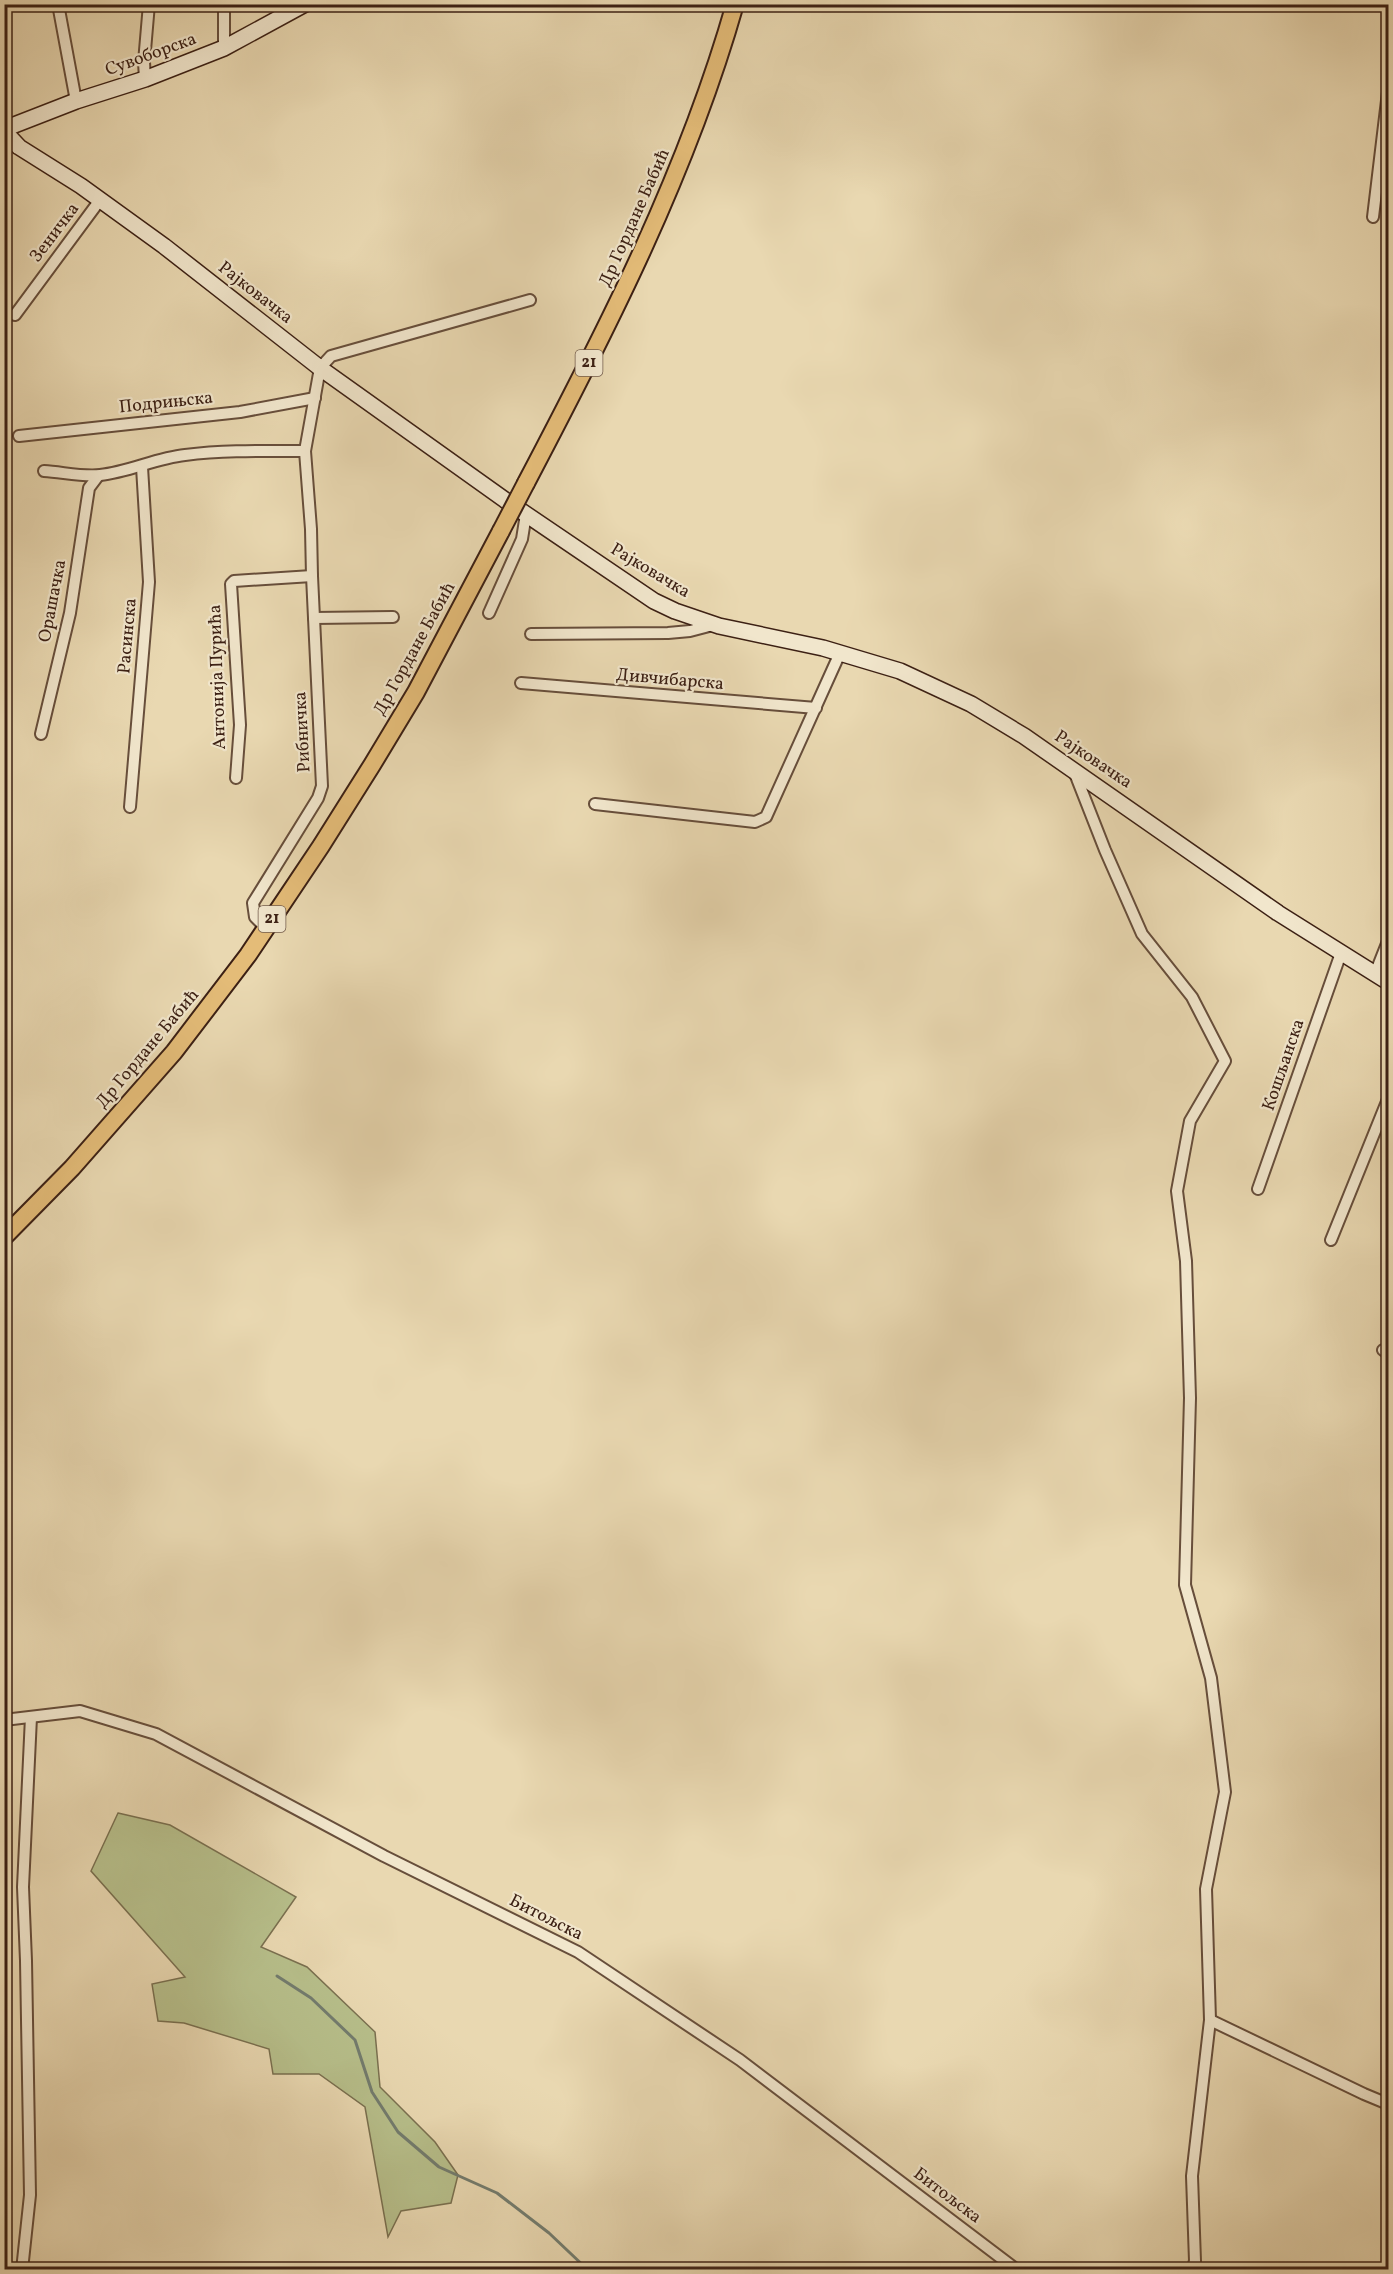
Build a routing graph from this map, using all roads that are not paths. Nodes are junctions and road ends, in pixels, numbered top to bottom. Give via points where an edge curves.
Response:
1 (58, 4) edge
2 (149, 4) edge
3 (224, 4) edge
4 (305, 4) edge
5 (735, 4) edge
6 (224, 48) junction
7 (145, 79) junction
8 (1389, 92) edge
9 (76, 101) junction
10 (4, 130) edge
11 (100, 200) junction
12 (1373, 217) dead end
13 (530, 300) dead end
14 (15, 315) dead end
15 (320, 368) junction
16 (315, 398) junction
17 (19, 436) dead end
18 (305, 451) junction
19 (142, 467) junction
20 (45, 471) dead end
21 (98, 476) junction
22 (526, 514) junction
23 (312, 576) junction
24 (489, 613) dead end
25 (393, 617) dead end
26 (314, 618) junction
27 (713, 624) junction
28 (531, 634) dead end
29 (840, 653) junction
30 (521, 682) dead end
31 (816, 708) junction
32 (41, 734) dead end
33 (1074, 771) junction
34 (236, 778) dead end
35 (595, 804) dead end
36 (130, 807) dead end
37 (266, 928) junction
38 (1389, 941) edge
39 (1341, 953) junction
40 (1382, 978) edge
41 (1389, 1099) edge
42 (1258, 1189) dead end
43 (4, 1237) edge
44 (1331, 1240) dead end
45 (32, 1717) junction
46 (4, 1720) edge
47 (1210, 2020) junction
48 (1389, 2104) edge
49 (22, 2270) edge
50 (1017, 2270) edge
51 (1192, 2270) edge

1 - 9 street
2 - 7 street
3 - 6 street
4 - 6 main road, Сувоборска
5 - 37 main road, Др Гордане Бабић / 21, bridge via 695,127 663,209 601,340 416,692
6 - 7 main road, Сувоборска
7 - 9 main road, Сувоборска
8 - 12 street
9 - 10 main road, Сувоборска
10 - 11 main road, Рајковачка via 20,147
11 - 14 street, Зеничка
11 - 15 main road, Рајковачка
13 - 15 street via 331,356
15 - 16 street, Рибничка
15 - 22 main road, Рајковачка
16 - 17 street, Подрињска via 231,413
16 - 18 street, Рибничка
18 - 19 street via 214,452 169,457
18 - 23 street, Рибничка
19 - 21 street
19 - 36 street, Расинска via 149,582
20 - 21 street
21 - 32 street, Орашачка via 89,488 70,613
22 - 24 street via 522,539
22 - 27 main road, Рајковачка via 654,601
23 - 26 street, Рибничка
23 - 34 street, Антонија Пурића via 231,584 240,725
25 - 26 street
26 - 37 street, Рибничка via 322,786 253,903 255,917
27 - 28 street via 668,633
27 - 29 main road, Рајковачка
29 - 31 street
29 - 33 main road, Рајковачка via 912,675 971,704
30 - 31 street, Дивчибарска
31 - 35 street via 766,817 755,822
33 - 39 main road, Рајковачка
33 - 47 street via 1142,934 1192,997 1225,1061 1190,1121 1177,1191 1186,1262 1190,1398 1185,1585 1212,1678 1225,1792 1206,1889
37 - 43 main road, Др Гордане Бабић / 21 via 174,1052 72,1168
38 - 40 street
39 - 40 main road, Рајковачка
39 - 42 street, Кошљанска
41 - 44 street
45 - 46 street, Битољска
45 - 49 street via 22,1887 30,2172
45 - 50 street, Битољска via 80,1711 156,1734 384,1856 578,1952 740,2060
47 - 48 street
47 - 51 street via 1192,2176

